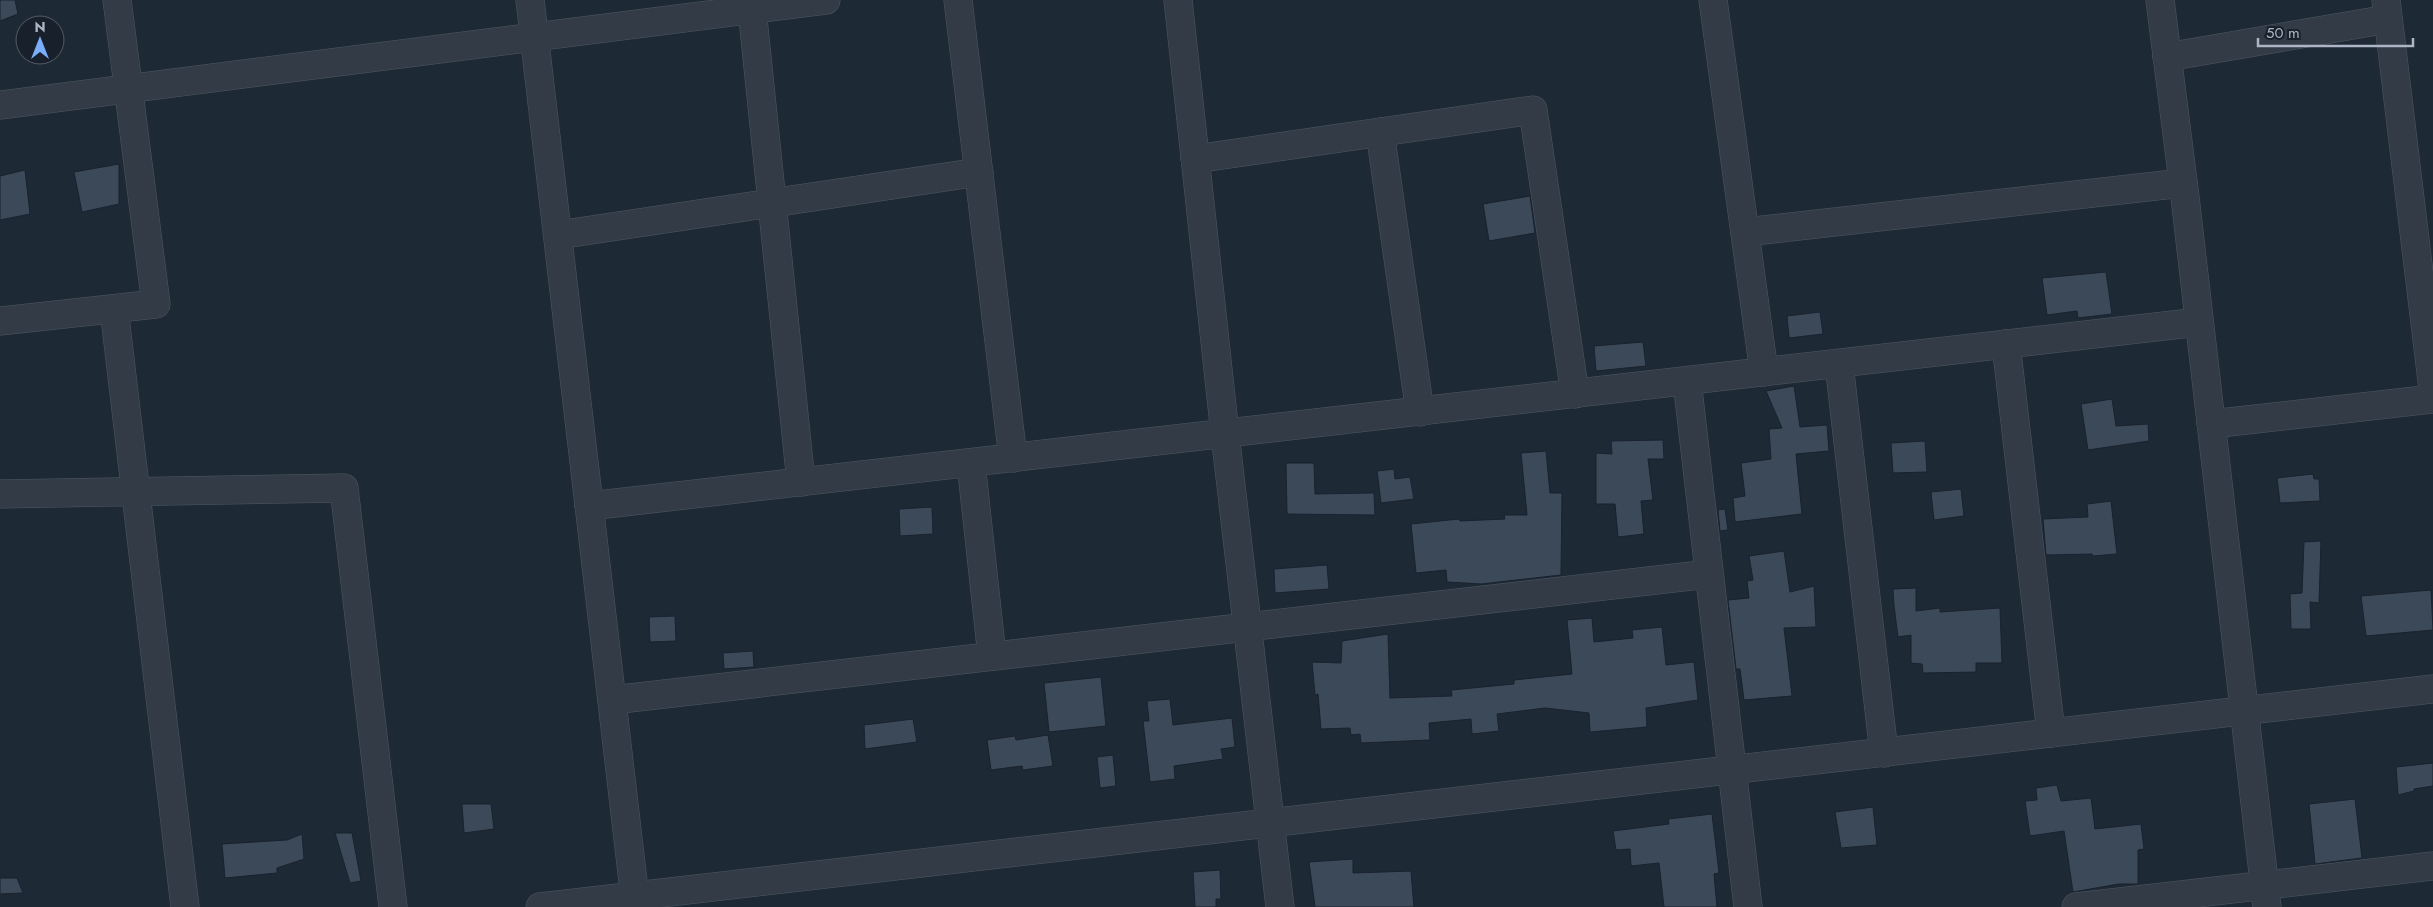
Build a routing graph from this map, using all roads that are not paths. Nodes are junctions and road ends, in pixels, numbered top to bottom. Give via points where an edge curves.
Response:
1 (117, 0) edge
2 (530, 0) edge
3 (826, 0) edge
4 (958, 0) edge
5 (1178, 0) edge
6 (1713, 0) edge
7 (2160, 0) edge
8 (752, 9) junction
9 (2387, 10) edge
10 (535, 37) junction
11 (2167, 57) junction
12 (129, 89) junction
13 (0, 105) edge
14 (1380, 132) junction
15 (1195, 159) junction
16 (979, 172) junction
17 (2183, 183) junction
18 (772, 203) junction
19 (1745, 232) junction
20 (558, 235) junction
21 (114, 308) junction
22 (0, 321) edge
23 (2199, 322) junction
24 (2006, 344) junction
25 (1839, 364) junction
26 (1764, 372) junction
27 (1687, 381) junction
28 (2433, 389) edge
29 (1575, 394) junction
30 (2433, 398) edge
31 (1420, 412) junction
32 (2211, 424) junction
33 (1225, 434) junction
34 (1014, 458) junction
35 (971, 463) junction
36 (801, 482) junction
37 (137, 492) junction
38 (0, 494) edge
39 (589, 506) junction
40 (1709, 574) junction
41 (1248, 627) junction
42 (992, 656) junction
43 (2433, 690) edge
44 (612, 700) junction
45 (2245, 711) junction
46 (2051, 733) junction
47 (1884, 753) junction
48 (1732, 770) junction
49 (1271, 823) junction
50 (2433, 866) edge
51 (2266, 896) edge
52 (635, 902) edge
53 (2085, 906) edge
54 (185, 907) edge
55 (393, 907) edge
56 (540, 907) edge
57 (1280, 907) edge
58 (1748, 907) edge

1 - 12 street
2 - 10 street
3 - 8 street
4 - 16 street
5 - 15 street
6 - 19 street
7 - 11 street
8 - 10 street
8 - 18 street
9 - 11 street
9 - 28 street
10 - 12 street
10 - 20 street
11 - 17 street
12 - 13 street
12 - 21 street via 156,304
14 - 15 street
14 - 29 street via 1533,110
14 - 31 street
15 - 33 street
16 - 18 street
16 - 34 street
17 - 19 street
17 - 23 street
18 - 20 street
18 - 36 street
19 - 26 street
20 - 39 street
21 - 22 street
21 - 37 street
23 - 24 street
23 - 32 street
24 - 25 street
24 - 46 street
25 - 26 street
25 - 47 street
26 - 27 street
27 - 29 street
27 - 40 street
29 - 31 street
30 - 32 street
31 - 33 street
32 - 45 street
33 - 34 street
33 - 41 street
34 - 35 street
35 - 36 street
35 - 42 street
36 - 39 street
37 - 38 street
37 - 54 street
37 - 55 street via 344,488
39 - 44 street
40 - 41 street
40 - 48 street
41 - 42 street
41 - 49 street
42 - 44 street
43 - 45 street
44 - 52 street
45 - 46 street
45 - 51 street
46 - 47 street
47 - 48 street
48 - 49 street
48 - 58 street
49 - 52 street
49 - 57 street
50 - 51 street
51 - 53 street
52 - 56 street

